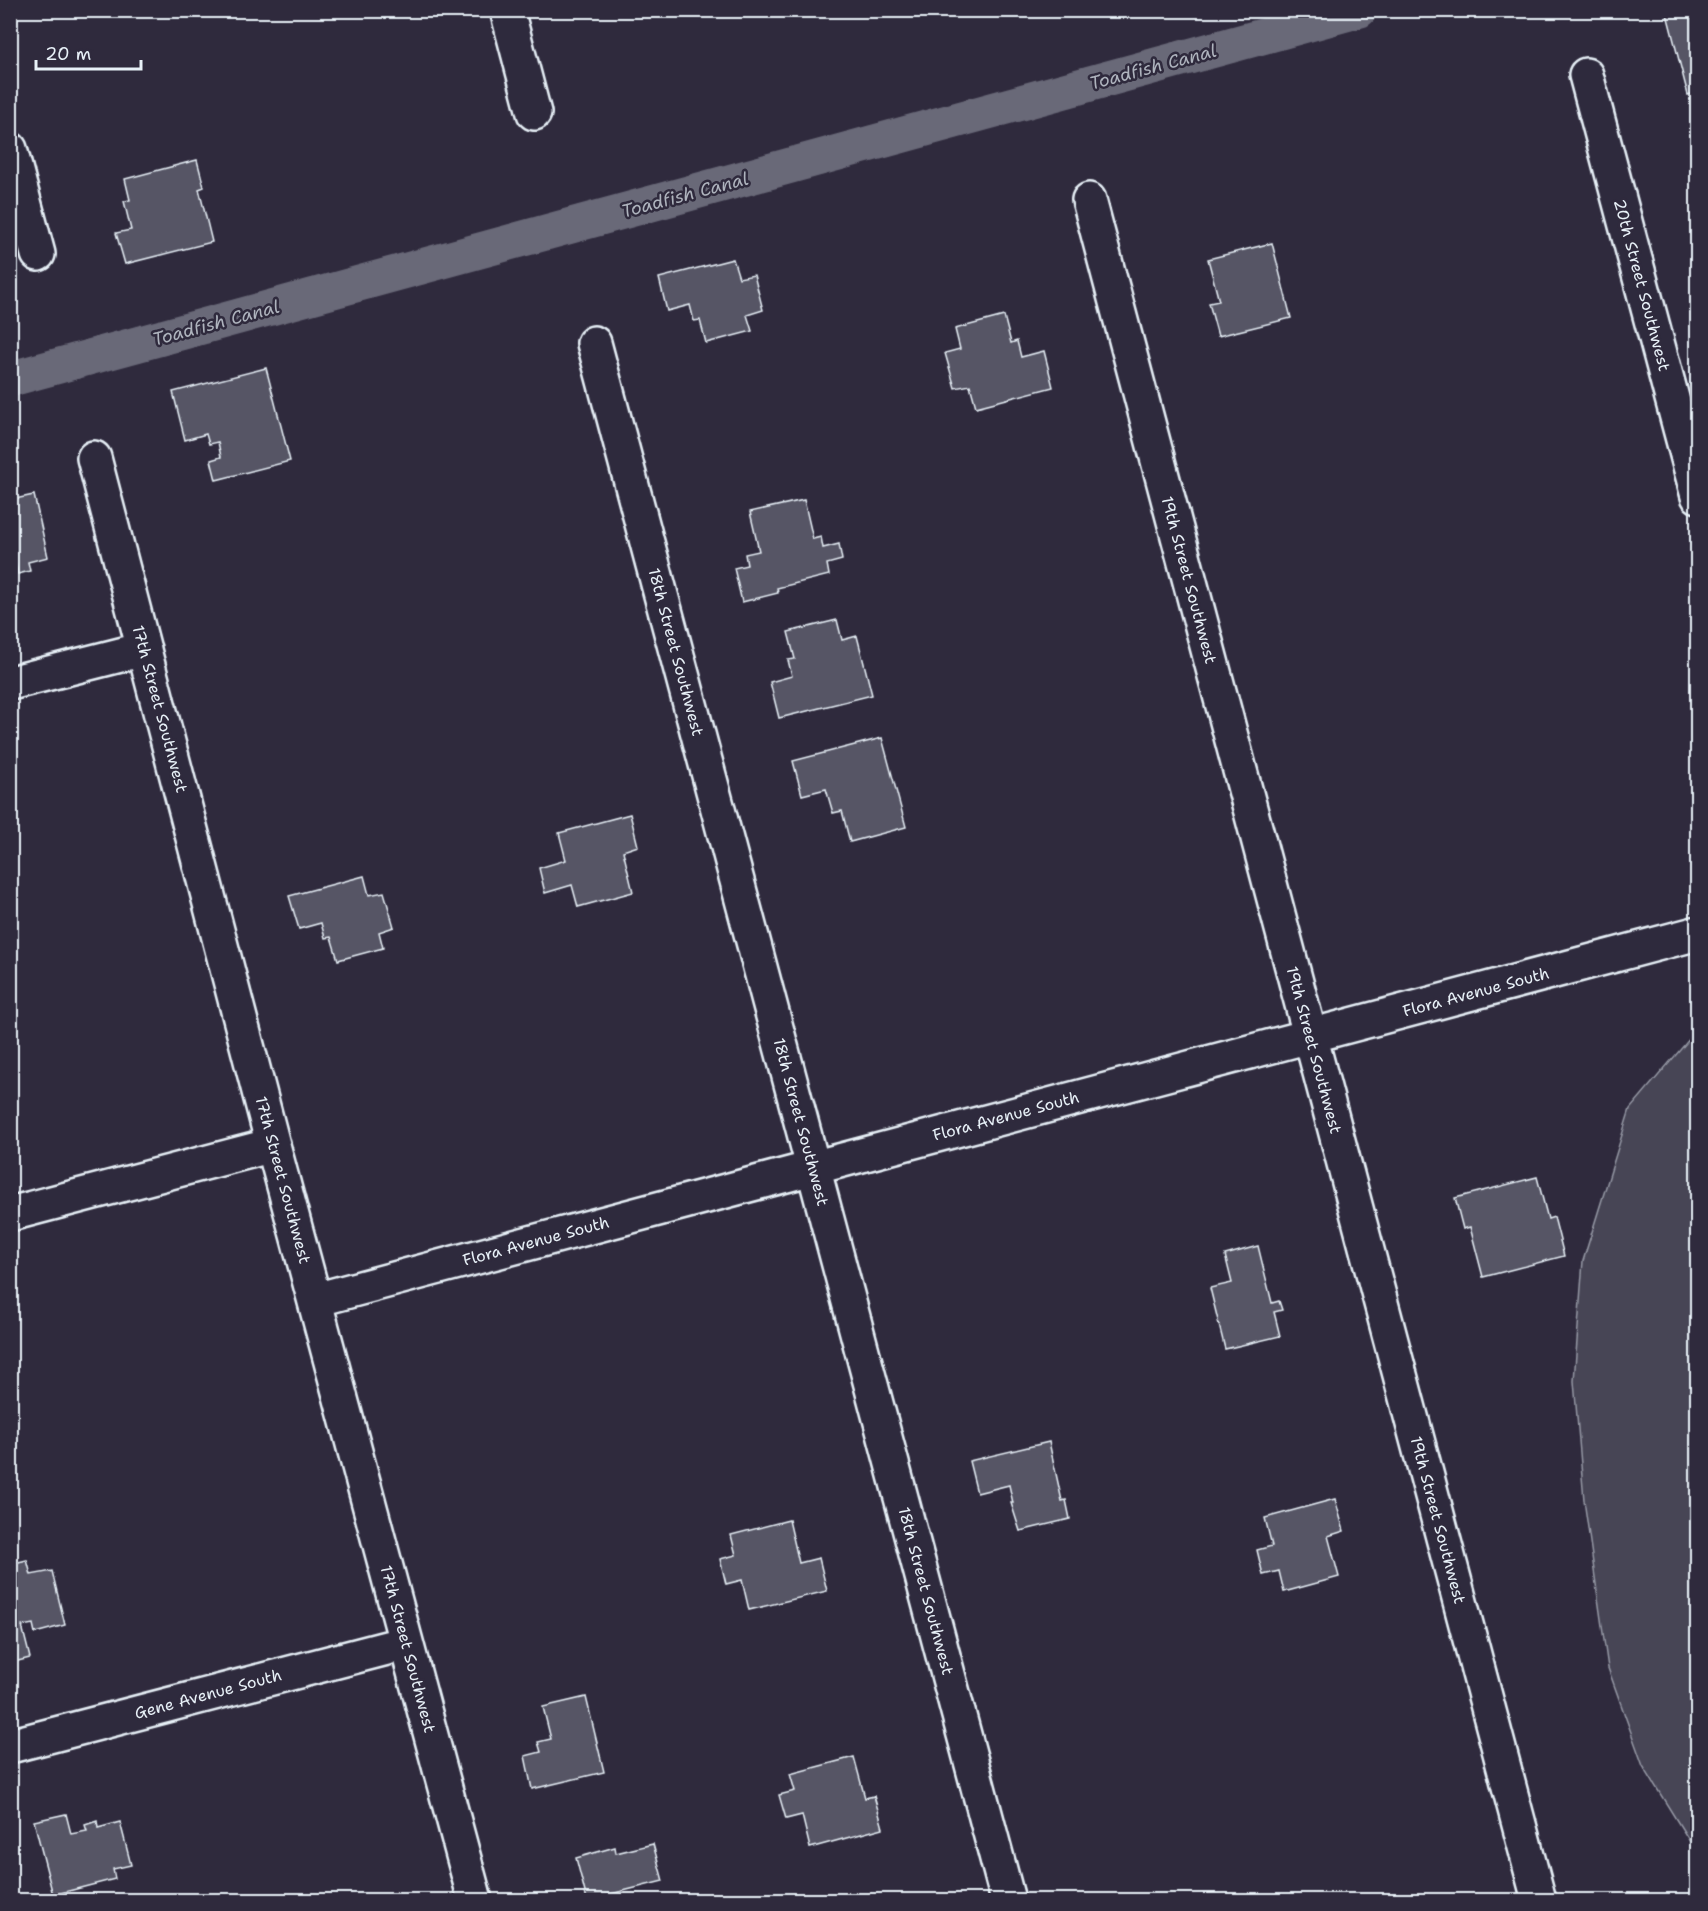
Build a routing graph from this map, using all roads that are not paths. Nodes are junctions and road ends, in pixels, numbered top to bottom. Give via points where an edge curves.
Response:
1 (507, 10) edge
2 (1586, 75) dead end
3 (534, 113) dead end
4 (10, 149) edge
5 (1089, 200) dead end
6 (38, 254) dead end
7 (594, 343) dead end
8 (94, 458) dead end
9 (1698, 496) edge
10 (144, 649) junction
11 (10, 684) edge
12 (1698, 933) edge
13 (1310, 1036) junction
14 (273, 1145) junction
15 (813, 1167) junction
16 (10, 1214) edge
17 (315, 1299) junction
18 (406, 1643) junction
19 (10, 1746) edge
20 (475, 1900) edge
21 (1008, 1900) edge
22 (1539, 1900) edge

1 - 3 street
2 - 9 street, 20th Street Southwest
4 - 6 street
5 - 13 street, 19th Street Southwest
7 - 15 street, 18th Street Southwest
8 - 10 street, 17th Street Southwest
10 - 11 street
10 - 14 street, 17th Street Southwest
12 - 13 street, Flora Avenue South
13 - 15 street, Flora Avenue South
13 - 22 street, 19th Street Southwest
14 - 16 street
14 - 17 street, 17th Street Southwest
15 - 17 street, Flora Avenue South
15 - 21 street, 18th Street Southwest
17 - 18 street, 17th Street Southwest
18 - 19 street, Gene Avenue South
18 - 20 street, 17th Street Southwest

